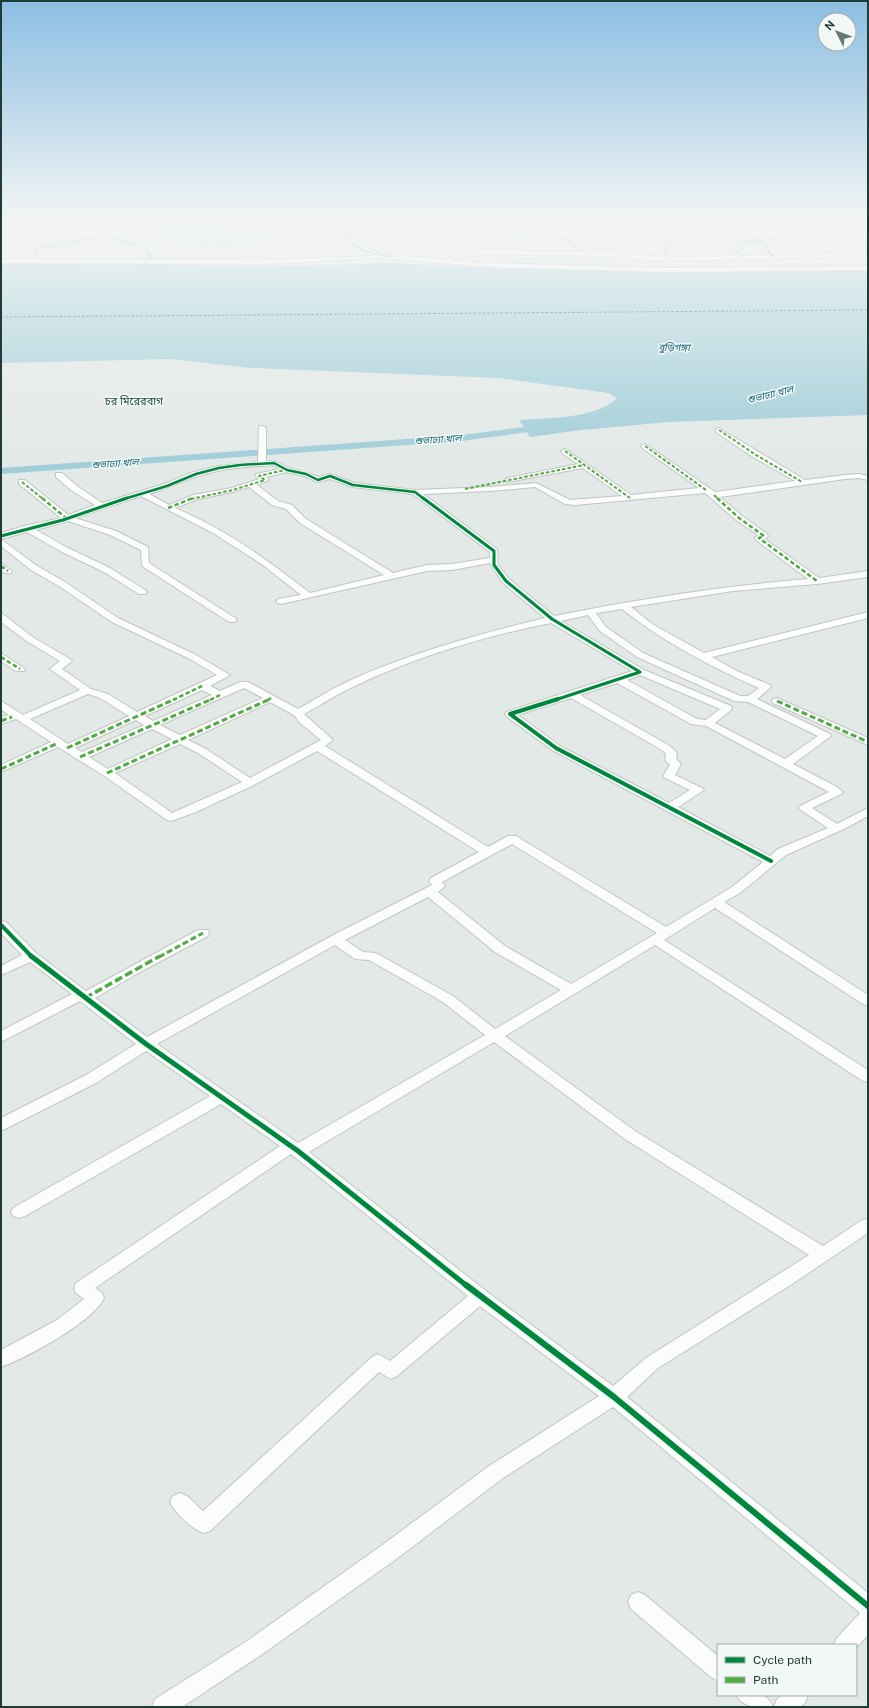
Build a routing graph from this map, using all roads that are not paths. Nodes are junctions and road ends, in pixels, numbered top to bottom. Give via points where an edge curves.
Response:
1 (262, 430) dead end
2 (719, 430) dead end
3 (645, 446) dead end
4 (565, 451) dead end
5 (262, 462) junction
6 (584, 465) junction
7 (287, 470) junction
8 (59, 475) dead end
9 (868, 478) edge
10 (22, 482) dead end
11 (802, 482) junction
12 (250, 484) junction
13 (465, 489) junction
14 (706, 490) junction
15 (415, 492) junction
16 (143, 494) junction
17 (714, 496) junction
18 (630, 498) junction
19 (101, 506) junction
20 (168, 508) junction
21 (66, 518) junction
22 (27, 528) junction
23 (1, 536) edge
24 (1, 542) edge
25 (494, 560) junction
26 (868, 574) edge
27 (392, 576) junction
28 (817, 581) junction
29 (142, 592) dead end
30 (308, 596) junction
31 (281, 601) dead end
32 (623, 605) junction
33 (590, 611) junction
34 (868, 615) edge
35 (1, 617) edge
36 (552, 619) junction
37 (232, 620) dead end
38 (704, 656) junction
39 (1, 657) edge
40 (20, 669) dead end
41 (640, 672) junction
42 (618, 679) junction
43 (202, 686) junction
44 (87, 691) junction
45 (572, 694) junction
46 (220, 695) junction
47 (271, 698) junction
48 (750, 699) junction
49 (777, 701) dead end
50 (1, 704) edge
51 (298, 713) junction
52 (136, 716) junction
53 (17, 718) junction
54 (1, 722) edge
55 (708, 723) junction
56 (152, 725) junction
57 (179, 740) junction
58 (868, 742) edge
59 (63, 745) junction
60 (317, 746) junction
61 (80, 757) junction
62 (786, 764) junction
63 (1, 768) edge
64 (107, 773) junction
65 (250, 783) junction
66 (669, 808) junction
67 (868, 812) edge
68 (836, 828) junction
69 (488, 852) junction
70 (771, 861) junction
71 (429, 891) junction
72 (715, 902) junction
73 (1, 925) edge
74 (204, 932) dead end
75 (659, 936) junction
76 (336, 940) junction
77 (31, 956) junction
78 (1, 971) edge
79 (571, 990) junction
80 (83, 996) junction
81 (868, 1001) edge
82 (494, 1035) junction
83 (1, 1037) edge
84 (146, 1044) junction
85 (868, 1077) edge
86 (221, 1097) junction
87 (1, 1125) edge
88 (295, 1148) junction
89 (19, 1212) dead end
90 (868, 1225) edge
91 (823, 1255) junction
92 (480, 1296) junction
93 (1, 1359) edge
94 (614, 1397) junction
95 (180, 1502) dead end
96 (638, 1602) dead end
97 (868, 1606) edge
98 (868, 1620) edge
99 (845, 1644) edge
100 (717, 1669) edge
101 (749, 1696) edge
102 (796, 1696) edge
103 (163, 1707) edge
104 (762, 1707) edge
105 (785, 1707) edge

1 - 5 street
2 - 11 street
3 - 14 street
4 - 6 street
5 - 7 street via 274,463
5 - 16 street via 196,474
6 - 13 street
6 - 18 street
7 - 12 street via 259,476 265,480
7 - 15 street via 306,474 318,480 330,476 353,485
8 - 19 street
9 - 11 street via 859,476
10 - 21 street
11 - 17 street
12 - 20 street via 216,495 196,497
12 - 27 street via 275,503 289,507 303,521
13 - 15 street
13 - 18 street via 536,485 572,503
14 - 17 street
14 - 18 street
15 - 25 street via 494,551
16 - 19 street
16 - 20 street
17 - 28 street via 764,536 758,538
19 - 21 street
20 - 30 street via 222,535 266,563
21 - 22 street
21 - 37 street via 113,533 146,550 145,564
22 - 23 street
22 - 29 street via 107,570
24 - 43 street via 34,568 115,620 226,675
25 - 27 street via 427,568
25 - 36 street via 494,565 506,581
26 - 28 street
27 - 30 street
28 - 32 street via 748,586
30 - 31 street
32 - 33 street
32 - 38 street via 648,626
33 - 36 street
33 - 48 street via 603,629 640,654 738,699
34 - 38 street
35 - 44 street via 31,640 67,661 55,670
36 - 41 street
36 - 51 street via 490,634 371,675
38 - 48 street via 733,673 766,687
39 - 40 street
41 - 42 street
41 - 55 street via 727,708
42 - 45 street
42 - 55 street via 695,722
43 - 46 street
43 - 52 street
44 - 52 street via 104,696
44 - 53 street
45 - 66 street via 672,753 670,760 676,764 669,776 698,790
45 - 66 street via 510,714 556,748
46 - 47 street via 244,684
46 - 56 street
47 - 51 street
47 - 57 street
48 - 62 street via 826,736
49 - 58 street
50 - 53 street
51 - 60 street via 328,740
52 - 56 street
52 - 59 street
53 - 54 street
53 - 59 street
55 - 62 street
56 - 57 street
56 - 61 street
57 - 64 street
57 - 65 street via 202,751
59 - 61 street
59 - 63 street
60 - 65 street
60 - 69 street
61 - 64 street
62 - 68 street via 837,792 804,808
64 - 65 street via 171,818
66 - 70 street
67 - 68 street
68 - 70 street via 782,852
69 - 71 street via 435,881 439,886
69 - 75 street via 512,839 618,903
70 - 72 street via 736,890
71 - 76 street
71 - 79 street via 500,949
72 - 75 street
72 - 81 street
73 - 77 street
74 - 80 street
75 - 79 street
75 - 85 street
76 - 82 street via 360,956 371,956 448,999
76 - 84 street
77 - 78 street
77 - 80 street
79 - 82 street
80 - 83 street
80 - 84 street
82 - 88 street
82 - 91 street via 630,1135
84 - 86 street
84 - 87 street via 91,1079
86 - 88 street
86 - 89 street
88 - 92 street
88 - 93 street via 82,1288 96,1298 84,1311 58,1329
90 - 91 street
91 - 94 street via 652,1363
92 - 94 street
92 - 95 street via 390,1371 378,1362 203,1524
94 - 97 street
94 - 103 street via 496,1472 254,1648
96 - 100 street
98 - 99 street
101 - 104 street
102 - 105 street

